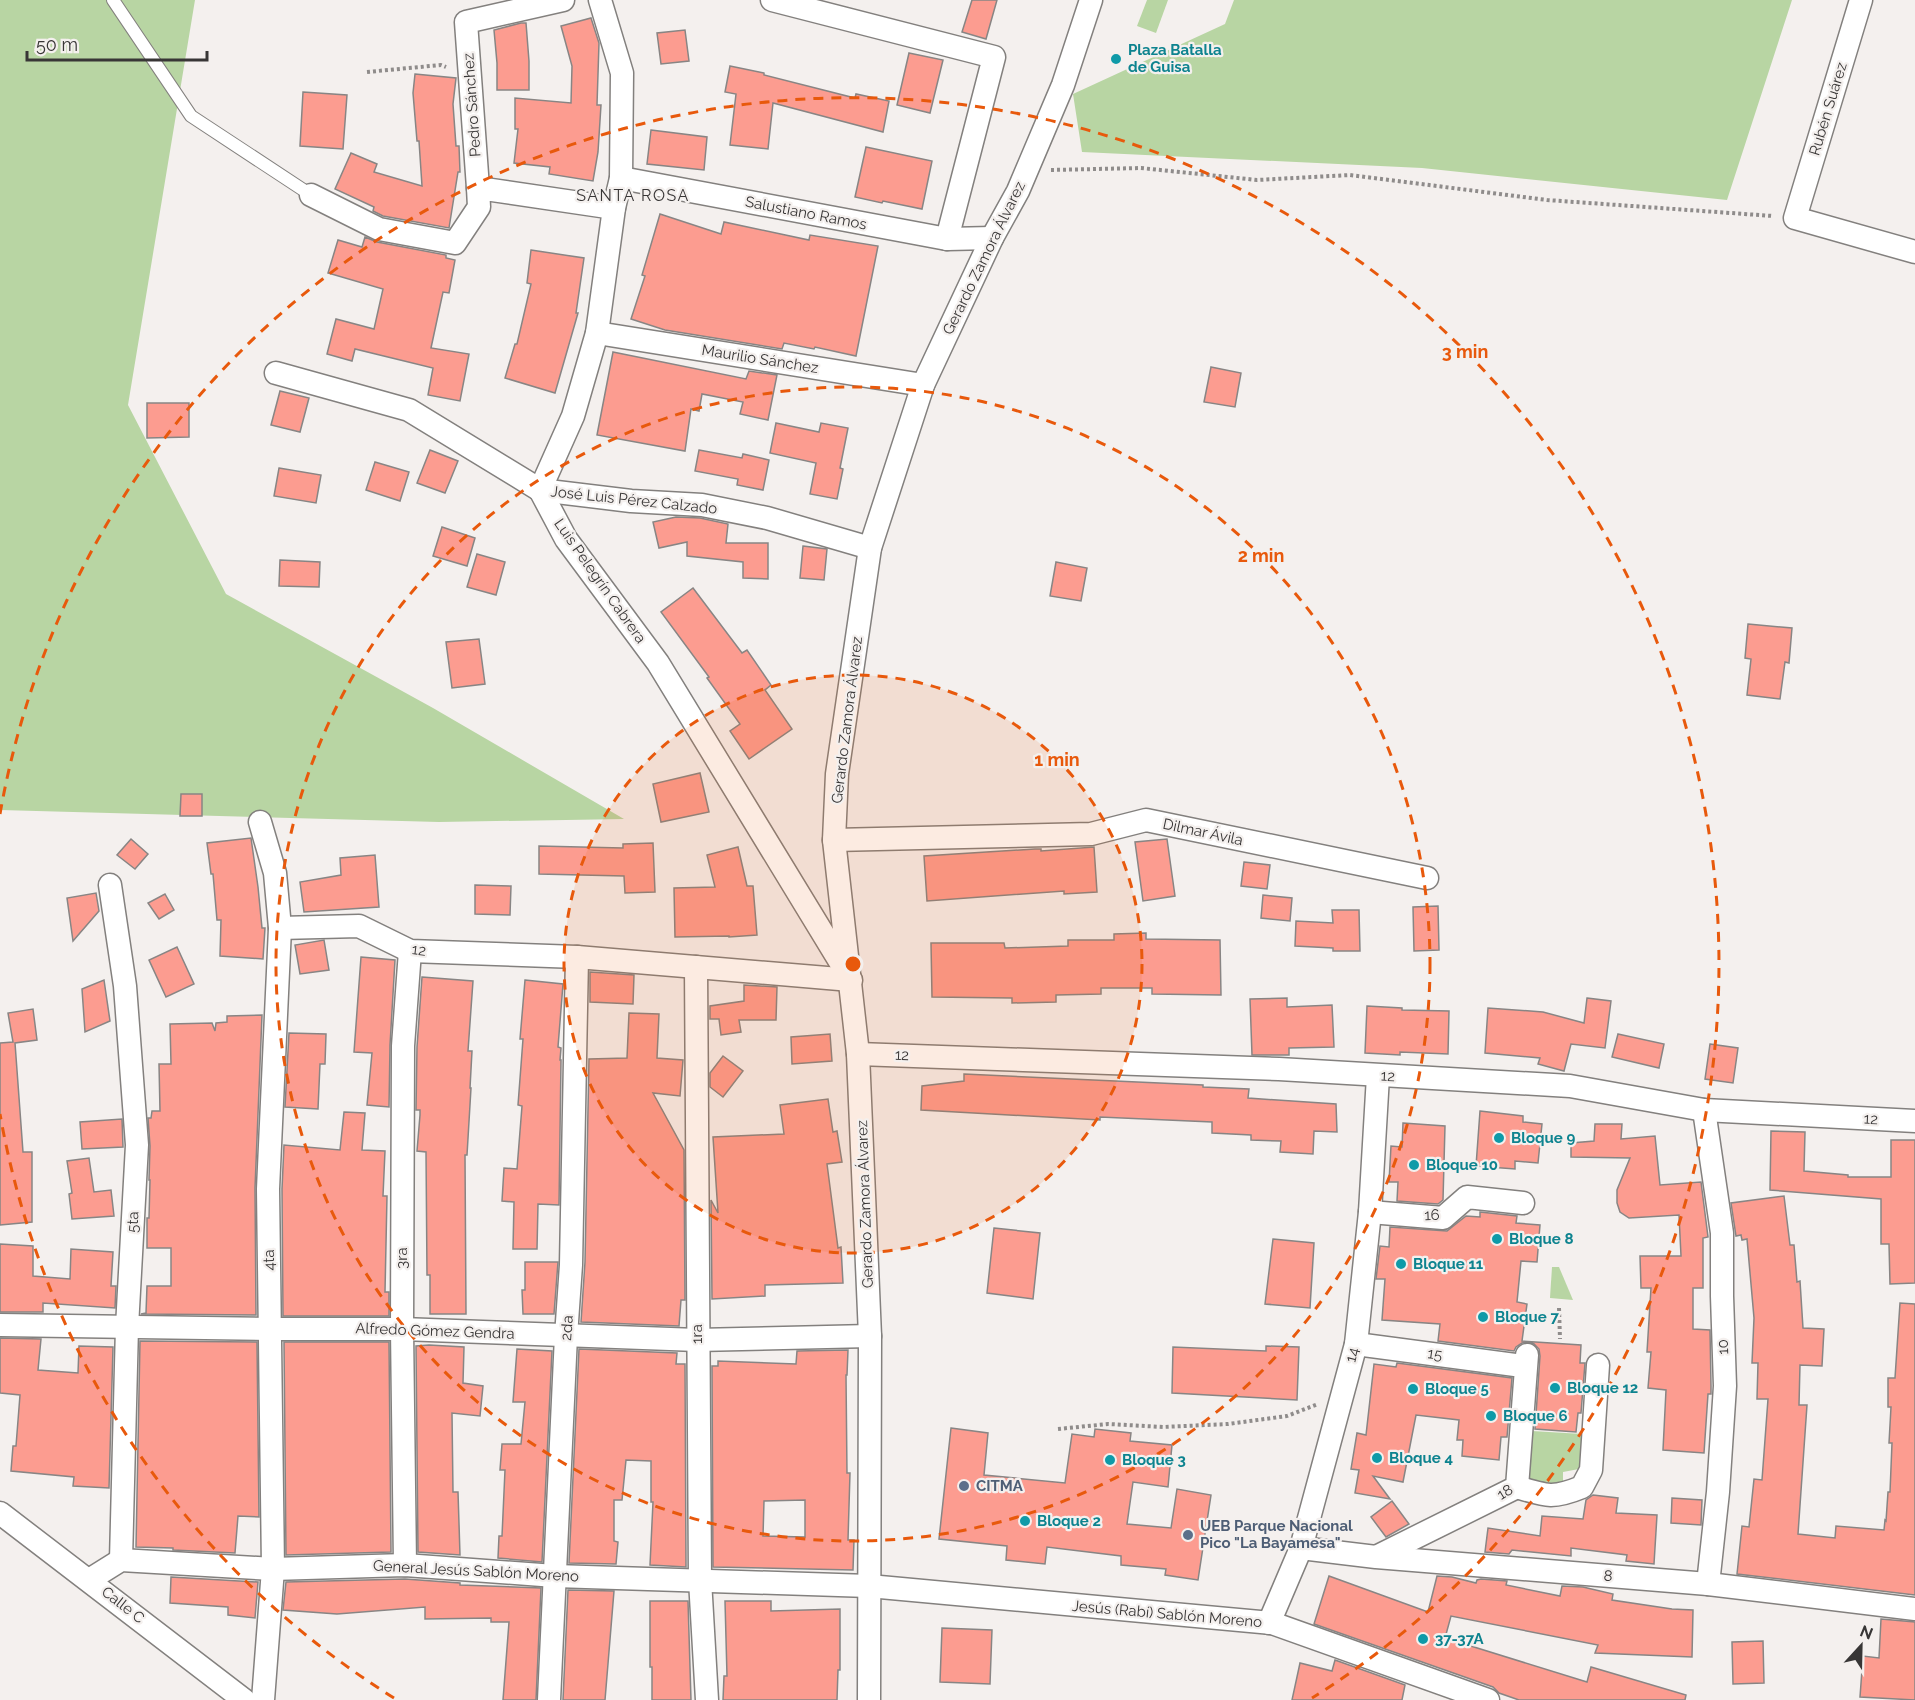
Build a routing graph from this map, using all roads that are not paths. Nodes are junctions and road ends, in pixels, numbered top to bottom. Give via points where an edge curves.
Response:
1 (113, 0) edge
2 (563, 0) edge
3 (600, 0) edge
4 (772, 0) edge
5 (1091, 0) edge
6 (1861, 0) edge
7 (621, 178) junction
8 (478, 188) junction
9 (311, 195) joint
10 (614, 208) junction
11 (992, 238) junction
12 (947, 239) junction
13 (1915, 252) edge
14 (597, 333) junction
15 (276, 373) dead end
16 (923, 385) junction
17 (540, 490) junction
18 (870, 548) junction
19 (260, 822) dead end
20 (834, 840) junction
21 (1427, 878) dead end
22 (110, 885) dead end
23 (280, 928) junction
24 (410, 951) junction
25 (577, 957) junction
26 (696, 967) junction
27 (851, 980) junction
28 (858, 1054) junction
29 (1378, 1076) junction
30 (1704, 1110) junction
31 (1915, 1121) edge
32 (1523, 1203) dead end
33 (1370, 1212) junction
34 (0, 1325) edge
35 (127, 1327) junction
36 (271, 1329) junction
37 (402, 1329) junction
38 (566, 1336) junction
39 (870, 1336) junction
40 (697, 1340) junction
41 (1356, 1344) junction
42 (1521, 1360) joint
43 (1598, 1365) dead end
44 (1517, 1487) junction
45 (0, 1513) edge
46 (1301, 1548) junction
47 (1376, 1557) junction
48 (121, 1560) junction
49 (405, 1565) junction
50 (273, 1569) junction
51 (555, 1576) junction
52 (89, 1580) junction
53 (700, 1580) junction
54 (1708, 1584) junction
55 (868, 1586) junction
56 (1915, 1609) edge
57 (1269, 1623) junction
58 (244, 1700) edge
59 (263, 1700) edge
60 (549, 1700) edge
61 (707, 1700) edge
62 (869, 1700) edge
63 (1488, 1700) edge

1 - 9 lane via 191,116
2 - 8 street, Pedro Sánchez via 466,22
3 - 7 street via 622,73
4 - 12 street via 994,57
5 - 11 street, Gerardo Zamora Álvarez via 1063,85 1018,191
6 - 13 street, Rubén Suárez via 1795,218
7 - 10 street
7 - 12 street, Salustiano Ramos
8 - 9 street via 479,207 455,243 379,229
8 - 10 street
10 - 14 street
11 - 12 street, Salustiano Ramos
11 - 16 street, Gerardo Zamora Álvarez
14 - 16 street, Maurilio Sánchez
14 - 17 street via 573,416
15 - 17 street, José Luis Pérez Calzado via 409,410
16 - 18 street, Gerardo Zamora Álvarez
17 - 18 street, José Luis Pérez Calzado via 702,505 767,518
17 - 27 street, Luis Pelegrín Cabrera via 566,539 658,663
18 - 20 street, Gerardo Zamora Álvarez via 837,774
19 - 23 street, 4ta via 275,873
20 - 21 street, Dilmar Ávila via 1091,834 1146,819
20 - 27 street, Gerardo Zamora Álvarez
22 - 35 street, 5ta via 125,986 137,1145
23 - 24 street, 12 via 359,926
23 - 36 street, 4ta via 268,1189
24 - 25 street, 12
24 - 37 street, 3ra via 403,1046
25 - 26 street, 12
25 - 38 street, 2da
26 - 27 street, 12
26 - 40 street, 1ra
27 - 28 street, Gerardo Zamora Álvarez
28 - 29 street, 12
28 - 39 street, Gerardo Zamora Álvarez
29 - 30 street, 12 via 1570,1086
29 - 33 street, 14
30 - 31 street, 12
30 - 54 street, 10 via 1722,1233 1725,1386
32 - 33 street, 16 via 1467,1197 1443,1218
33 - 41 street, 14
34 - 35 street, Alfredo Gómez Gendra
35 - 36 street, Alfredo Gómez Gendra
35 - 48 street, 5ta
36 - 37 street, Alfredo Gómez Gendra
36 - 50 street, 4ta
37 - 38 street, Alfredo Gómez Gendra
37 - 49 street, 3ra
38 - 40 street, Alfredo Gómez Gendra
38 - 51 street, 2da
39 - 40 street, Alfredo Gómez Gendra
39 - 55 street, Gerardo Zamora Álvarez
40 - 53 street, 1ra
41 - 42 street, 15
41 - 46 street, 14
42 - 44 street, 18
43 - 44 street via 1591,1470 1582,1487 1545,1496
44 - 47 street, 18
45 - 52 street, Calle C
46 - 47 street, 8
46 - 57 street, 14
47 - 54 street, 8
48 - 50 street, General Jesús Sablón Moreno
48 - 52 street
49 - 50 street, General Jesús Sablón Moreno
49 - 51 street, General Jesús Sablón Moreno
50 - 59 street, 4ta
51 - 53 street, General Jesús Sablón Moreno
51 - 60 street, 2da
52 - 58 street, Calle C
53 - 55 street, General Jesús Sablón Moreno
53 - 61 street, 1ra
54 - 56 street, 8
55 - 57 street, Jesús (Rabí) Sablón Moreno
55 - 62 street, Gerardo Zamora Álvarez
57 - 63 street, Jesús (Rabí) Sablón Moreno

